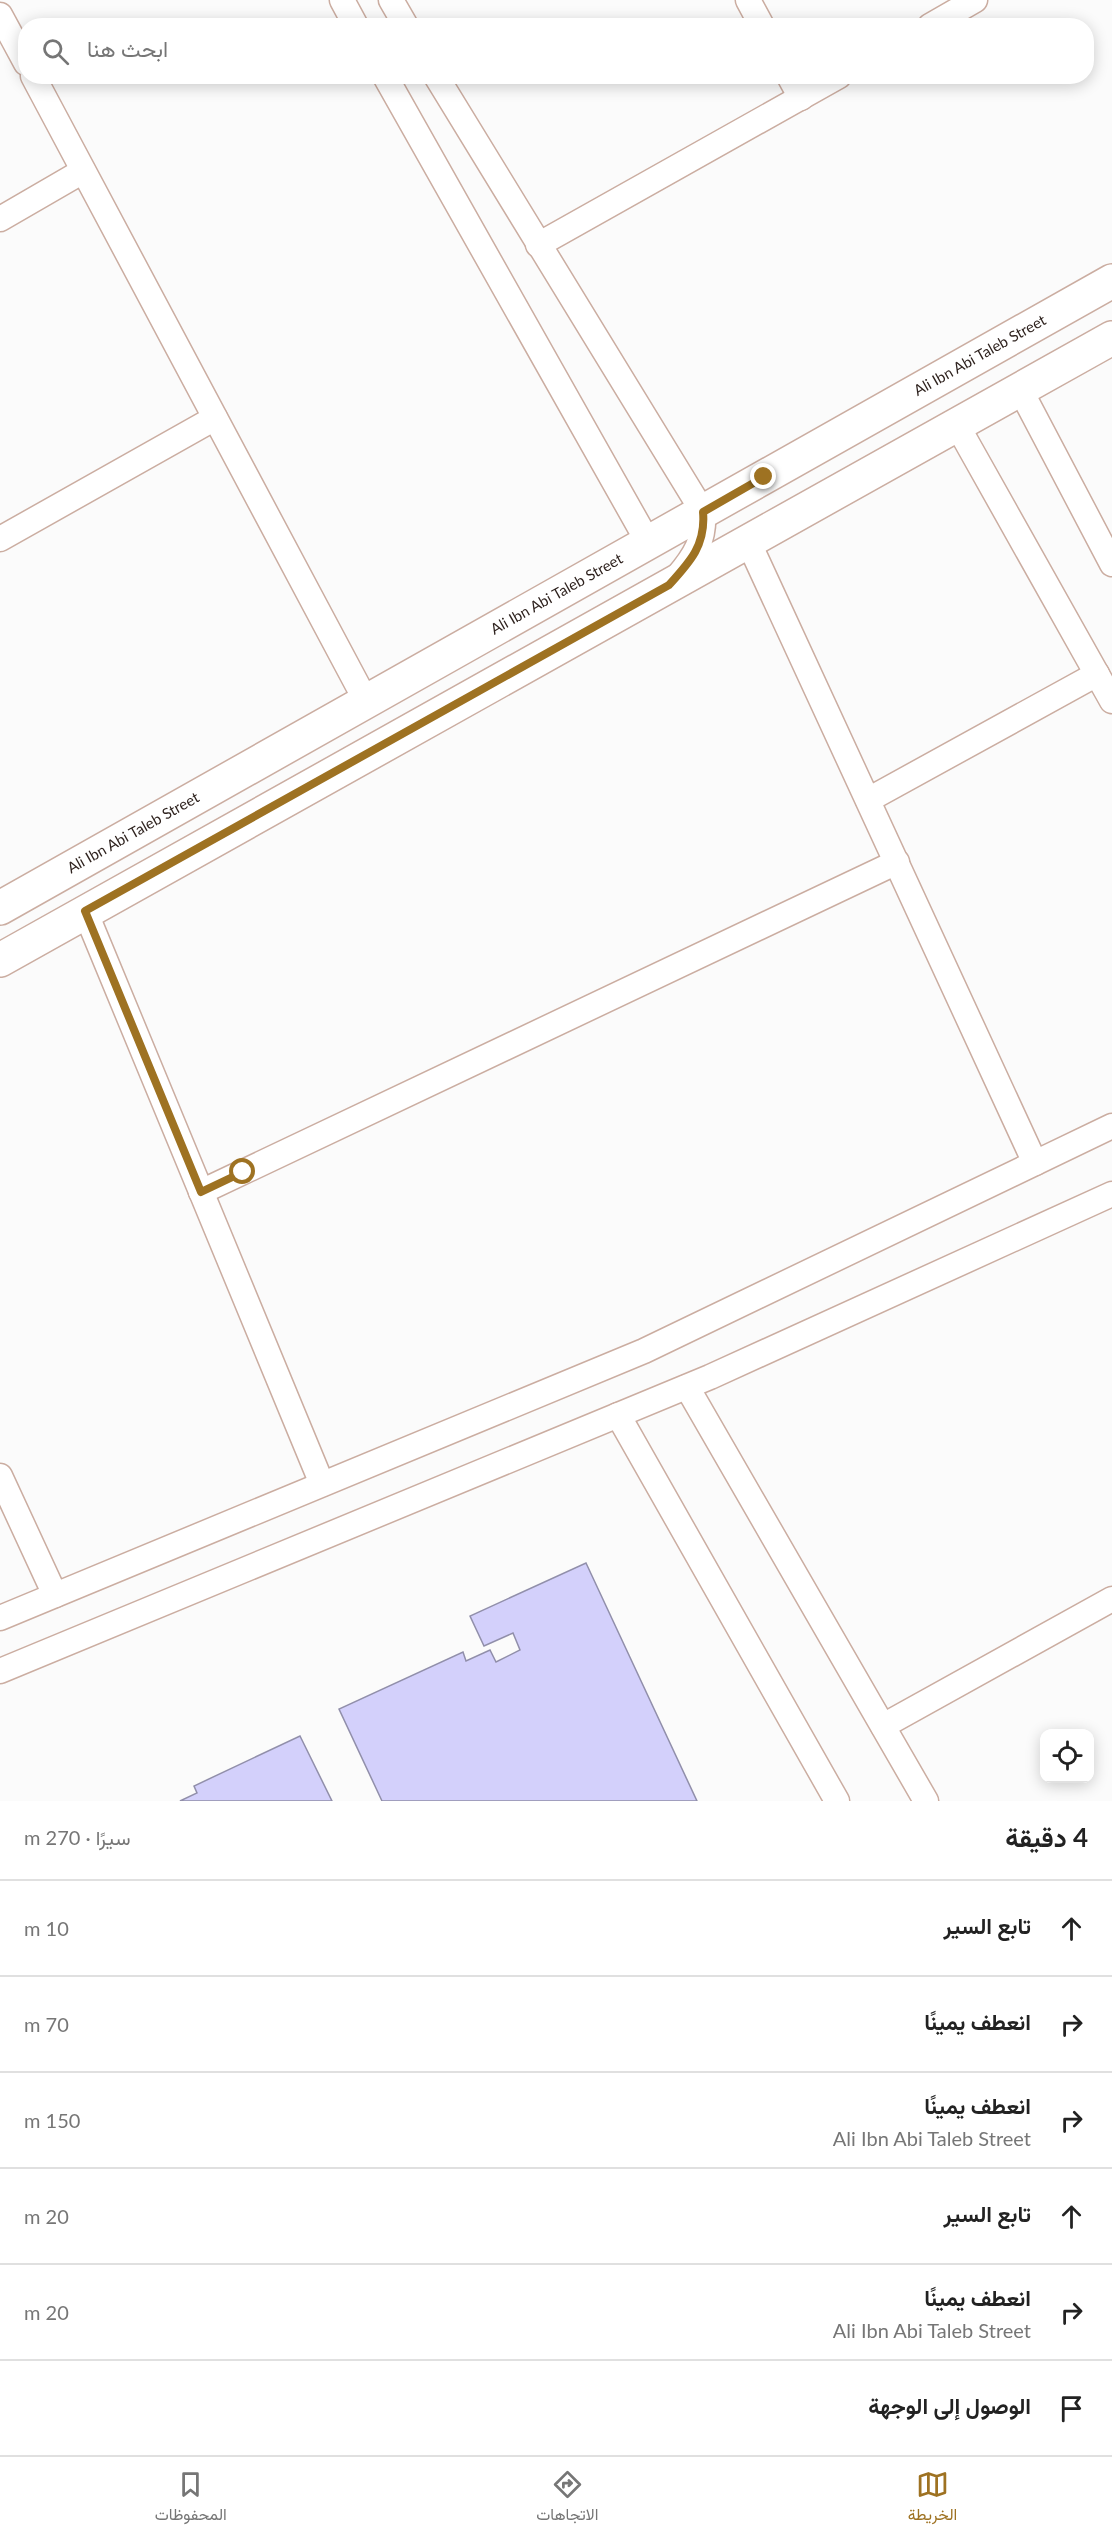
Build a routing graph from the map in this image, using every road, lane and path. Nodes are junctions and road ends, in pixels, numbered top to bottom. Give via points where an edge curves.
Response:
1 (342, 0) edge
2 (391, 0) edge
3 (748, 0) edge
4 (975, 0) edge
5 (0, 15) edge
6 (352, 18) edge
7 (401, 18) edge
8 (758, 18) edge
9 (944, 18) edge
10 (18, 48) edge
11 (37, 84) edge
12 (390, 84) edge
13 (441, 84) edge
14 (793, 84) edge
15 (825, 84) edge
16 (801, 98) junction
17 (83, 171) junction
18 (0, 219) edge
19 (538, 245) junction
20 (1112, 281) edge
21 (1112, 338) edge
22 (1020, 389) junction
23 (215, 418) junction
24 (957, 424) junction
25 (703, 512) junction
26 (0, 539) edge
27 (748, 541) junction
28 (648, 542) junction
29 (1112, 564) edge
30 (669, 585) junction
31 (1097, 674) junction
32 (366, 701) junction
33 (1112, 701) edge
34 (868, 800) junction
35 (897, 862) junction
36 (0, 908) edge
37 (85, 911) junction
38 (0, 960) edge
39 (1112, 1126) edge
40 (1035, 1163) junction
41 (201, 1192) junction
42 (1112, 1194) edge
43 (687, 1387) junction
44 (618, 1415) junction
45 (0, 1476) edge
46 (322, 1484) junction
47 (55, 1595) junction
48 (1112, 1599) edge
49 (0, 1618) edge
50 (0, 1671) edge
51 (883, 1726) junction
52 (837, 1801) edge
53 (926, 1801) edge

1 - 6 street
2 - 7 street
3 - 8 street
4 - 9 street
5 - 10 street
11 - 17 street
12 - 28 street
13 - 19 street
14 - 16 street
15 - 16 street
16 - 19 street
17 - 18 street
17 - 23 street
19 - 25 street
20 - 25 street, Ali Ibn Abi Taleb Street
21 - 22 street
22 - 24 street
22 - 29 street
23 - 26 street
23 - 32 street
24 - 27 street
24 - 31 street
25 - 28 street, Ali Ibn Abi Taleb Street
25 - 30 street via 698,551
27 - 30 street
27 - 34 street
28 - 32 street, Ali Ibn Abi Taleb Street
30 - 37 street
31 - 33 street
31 - 34 street
32 - 36 street, Ali Ibn Abi Taleb Street
34 - 35 street
35 - 40 street
35 - 41 street
37 - 38 street
37 - 41 street
39 - 40 street
40 - 46 street via 644,1351
41 - 46 street
42 - 43 street
43 - 44 street
43 - 51 street
44 - 50 street
44 - 52 street
45 - 47 street
46 - 47 street
47 - 49 street
48 - 51 street
51 - 53 street

